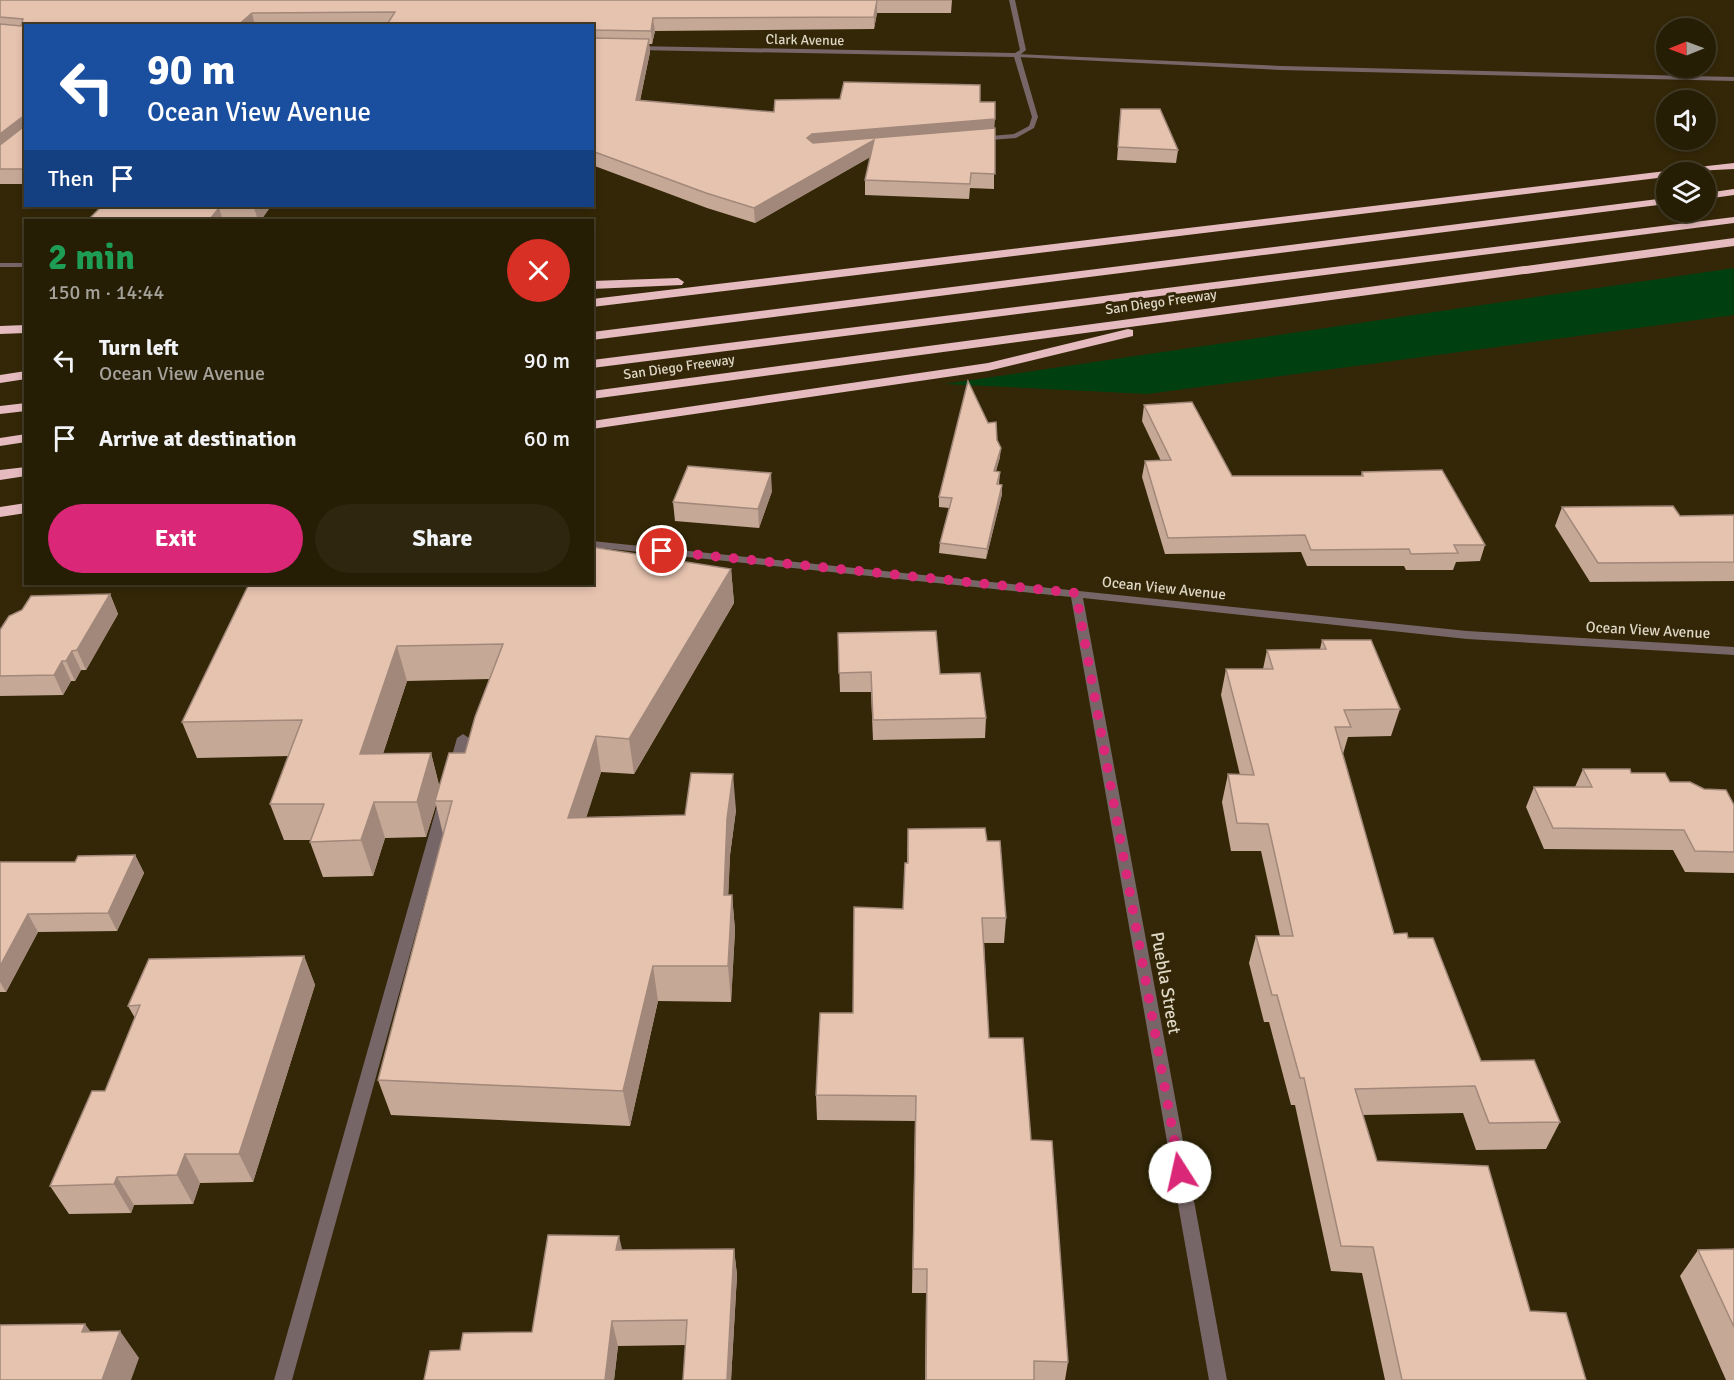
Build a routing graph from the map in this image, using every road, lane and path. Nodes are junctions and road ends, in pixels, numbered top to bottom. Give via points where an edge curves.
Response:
1 (1012, 0) edge
2 (628, 48) edge
3 (1017, 55) junction
4 (1734, 79) edge
5 (971, 139) edge
6 (1734, 166) edge
7 (1716, 168) edge
8 (1656, 175) edge
9 (1734, 192) edge
10 (1716, 195) edge
11 (1656, 202) edge
12 (1734, 220) edge
13 (1734, 242) edge
14 (0, 265) edge
15 (24, 265) edge
16 (767, 281) junction
17 (594, 285) edge
18 (594, 303) edge
19 (1225, 310) junction
20 (24, 329) edge
21 (0, 330) edge
22 (594, 336) edge
23 (594, 364) edge
24 (24, 375) edge
25 (0, 379) edge
26 (594, 395) edge
27 (24, 407) edge
28 (0, 410) edge
29 (594, 425) edge
30 (24, 438) edge
31 (0, 442) edge
32 (24, 471) edge
33 (0, 475) edge
34 (24, 508) edge
35 (0, 512) edge
36 (594, 544) edge
37 (1076, 593) junction
38 (1734, 651) edge
39 (463, 738) dead end
40 (284, 1380) edge
41 (1218, 1380) edge

1 - 3 street via 1023,50
2 - 3 street, Clark Avenue
3 - 4 street, Clark Avenue via 1281,68
3 - 5 street via 1035,117 1032,127 1016,136
6 - 7 highway
8 - 16 highway
9 - 10 highway
11 - 22 highway
12 - 23 highway
13 - 19 highway, San Diego Freeway
14 - 15 street
16 - 17 highway
16 - 18 highway
19 - 26 highway, San Diego Freeway
19 - 29 highway via 988,367
20 - 21 highway
24 - 25 highway
27 - 28 highway
30 - 31 highway
32 - 33 highway
34 - 35 highway
36 - 37 street, Ocean View Avenue
37 - 38 street, Ocean View Avenue via 1467,635
37 - 41 street, Puebla Street
39 - 40 street

